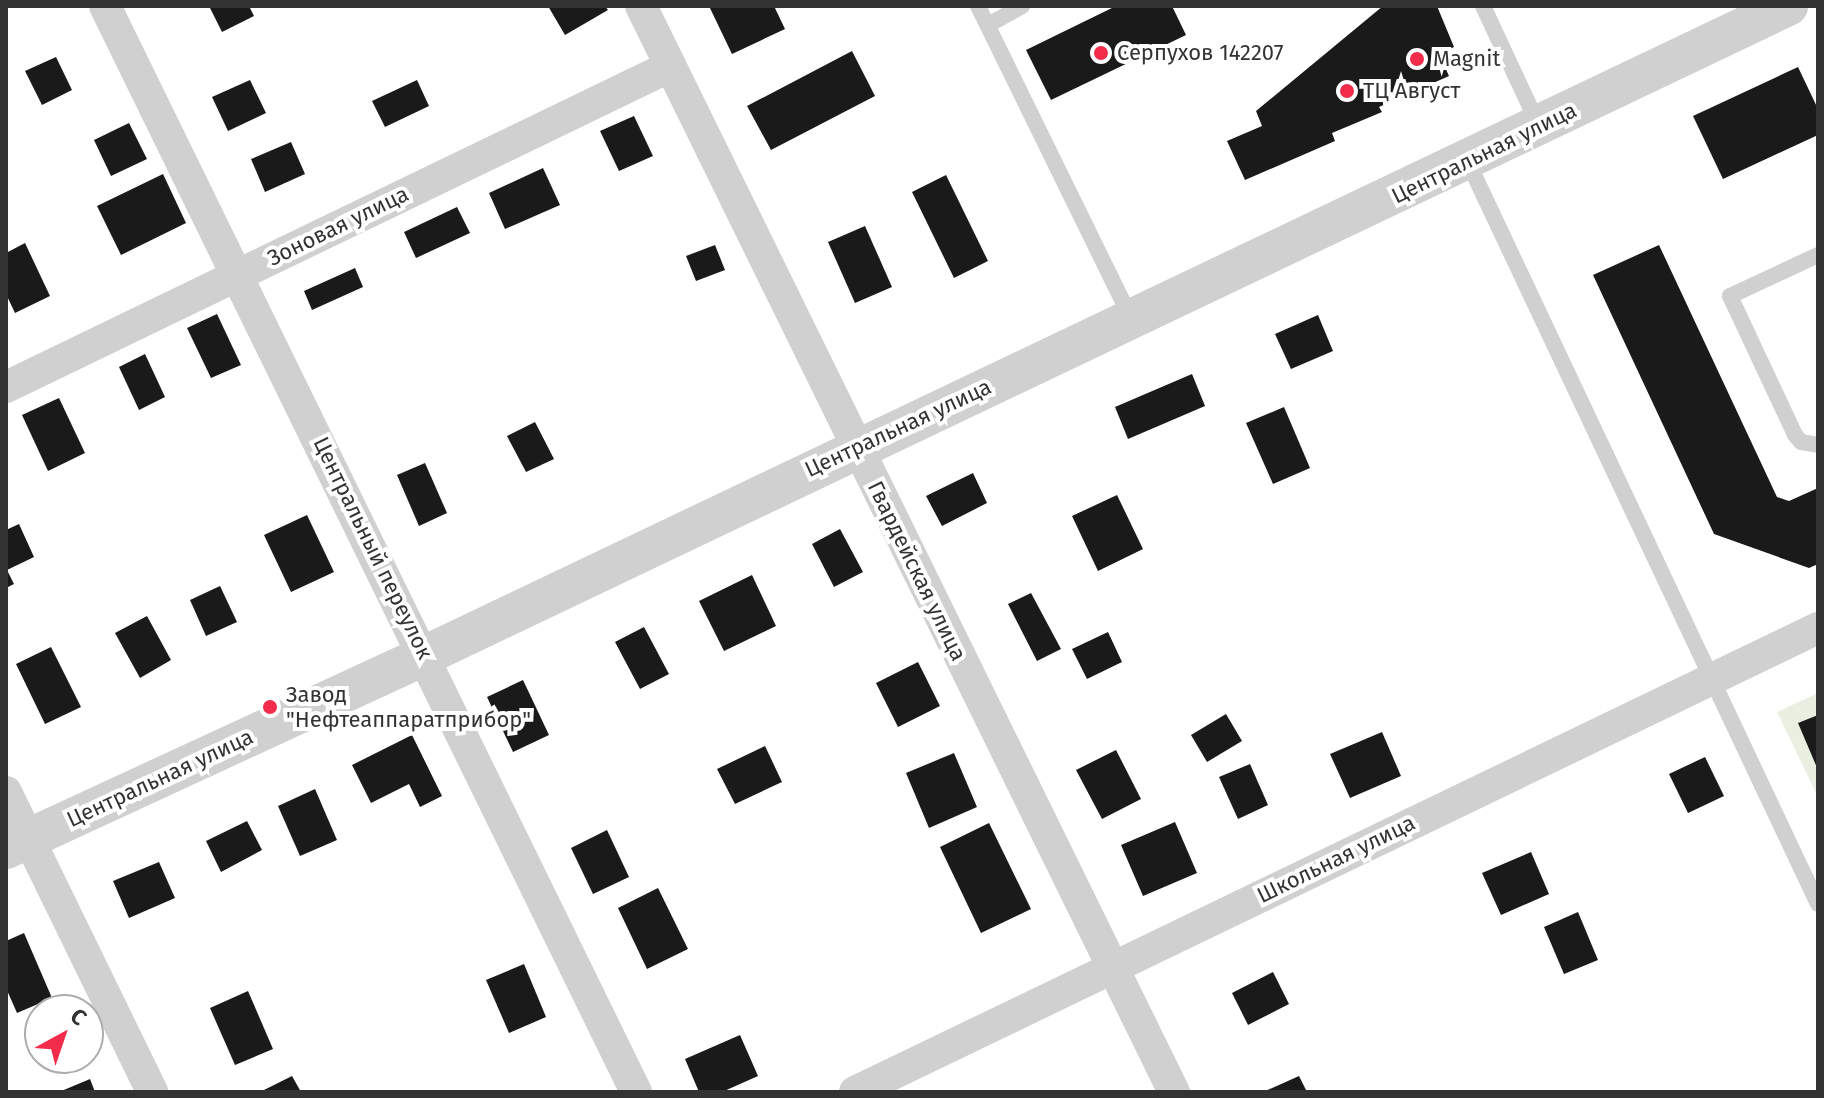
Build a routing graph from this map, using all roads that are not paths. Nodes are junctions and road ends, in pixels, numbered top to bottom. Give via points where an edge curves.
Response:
1 (105, 6) edge
2 (641, 6) edge
3 (978, 6) edge
4 (1022, 6) edge
5 (1483, 6) edge
6 (1788, 6) edge
7 (988, 25) junction
8 (671, 66) junction
9 (1540, 128) junction
10 (1468, 162) junction
11 (1818, 255) edge
12 (238, 274) junction
13 (1131, 319) junction
14 (6, 387) edge
15 (1818, 445) edge
16 (855, 447) junction
17 (1818, 628) edge
18 (426, 655) junction
19 (1709, 680) junction
20 (6, 792) edge
21 (17, 844) edge
22 (1818, 904) edge
23 (1112, 966) junction
24 (152, 1092) edge
25 (636, 1092) edge
26 (855, 1092) edge
27 (1174, 1092) edge

1 - 12 street, Центральный переулок
2 - 8 street, Гвардейская улица
3 - 7 lane
4 - 7 lane
5 - 9 lane
6 - 9 street, Центральная улица
7 - 13 lane
8 - 12 street, Зоновая улица
8 - 16 street, Гвардейская улица
9 - 10 street, Центральная улица
10 - 13 street, Центральная улица
10 - 19 lane
11 - 15 lane via 1730,296 1795,435 1801,442
12 - 14 street, Зоновая улица
12 - 18 street, Центральный переулок
13 - 16 street, Центральная улица
16 - 18 street, Центральная улица
16 - 23 street, Гвардейская улица
17 - 19 street, Школьная улица
18 - 21 street, Центральная улица
18 - 25 street, Центральный переулок
19 - 22 lane
19 - 23 street, Школьная улица
20 - 21 street
21 - 24 street
23 - 26 street, Школьная улица
23 - 27 street, Гвардейская улица

